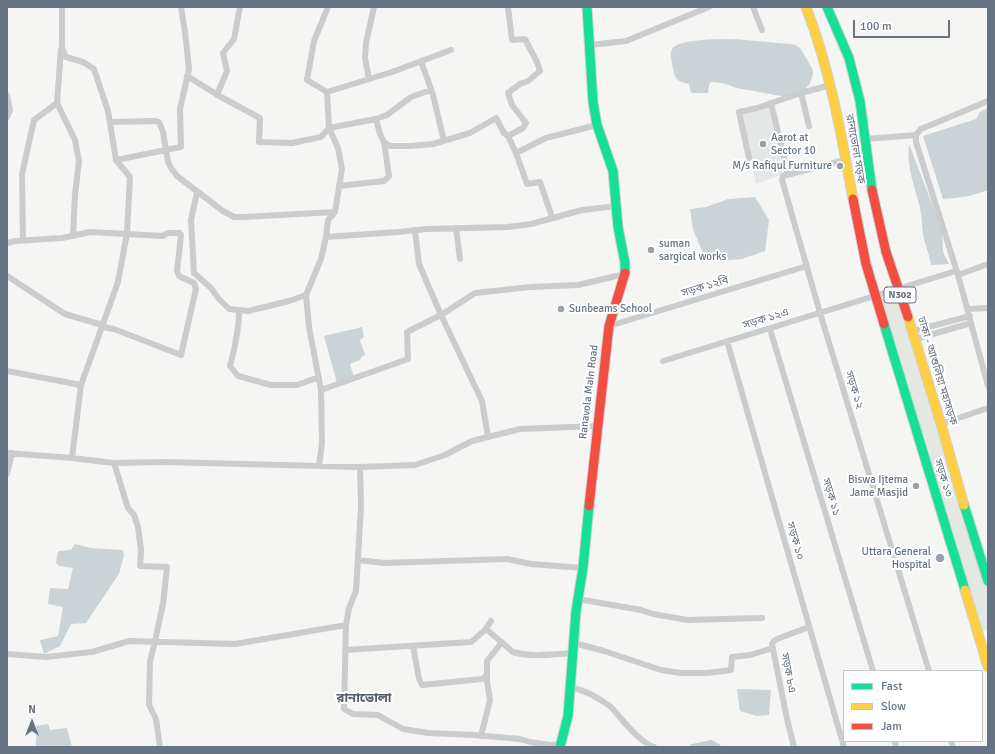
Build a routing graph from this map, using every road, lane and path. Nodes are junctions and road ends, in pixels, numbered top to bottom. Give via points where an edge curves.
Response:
1 (62, 7) edge
2 (181, 7) edge
3 (240, 7) edge
4 (328, 7) edge
5 (374, 7) edge
6 (508, 7) edge
7 (587, 7) edge
8 (709, 7) edge
9 (754, 7) edge
10 (806, 7) edge
11 (826, 7) edge
12 (762, 30) dead end
13 (590, 45) junction
14 (62, 48) junction
15 (451, 50) dead end
16 (421, 61) junction
17 (187, 76) junction
18 (368, 79) junction
19 (831, 85) junction
20 (431, 90) junction
21 (327, 92) junction
22 (801, 93) junction
23 (7, 95) edge
24 (217, 95) junction
25 (988, 101) edge
26 (57, 103) junction
27 (771, 103) junction
28 (7, 117) edge
29 (376, 119) junction
30 (110, 122) junction
31 (597, 125) junction
32 (809, 126) dead end
33 (329, 128) junction
34 (916, 135) junction
35 (508, 136) junction
36 (865, 139) junction
37 (444, 140) junction
38 (384, 142) junction
39 (165, 150) junction
40 (516, 153) junction
41 (749, 158) dead end
42 (116, 160) junction
43 (845, 160) junction
44 (788, 174) junction
45 (339, 186) junction
46 (197, 192) junction
47 (617, 206) junction
48 (335, 212) junction
49 (552, 218) junction
50 (456, 228) junction
51 (415, 230) junction
52 (128, 233) junction
53 (73, 236) junction
54 (326, 237) junction
55 (23, 240) junction
56 (7, 243) edge
57 (460, 259) dead end
58 (988, 264) edge
59 (807, 266) junction
60 (957, 273) junction
61 (625, 274) junction
62 (7, 276) edge
63 (898, 289) junction
64 (306, 295) junction
65 (876, 296) junction
66 (988, 308) edge
67 (968, 309) junction
68 (238, 311) junction
69 (820, 313) junction
70 (440, 315) junction
71 (970, 316) junction
72 (971, 322) junction
73 (102, 325) junction
74 (609, 326) junction
75 (770, 328) junction
76 (914, 335) junction
77 (727, 341) junction
78 (663, 361) dead end
79 (7, 371) edge
80 (319, 377) junction
81 (81, 385) junction
82 (988, 386) edge
83 (321, 390) junction
84 (988, 408) edge
85 (941, 424) junction
86 (597, 426) junction
87 (488, 437) junction
88 (10, 453) edge
89 (72, 458) junction
90 (114, 463) junction
91 (319, 466) junction
92 (360, 467) junction
93 (7, 474) edge
94 (358, 560) junction
95 (583, 568) junction
96 (988, 581) edge
97 (578, 599) junction
98 (762, 618) dead end
99 (491, 621) dead end
100 (346, 625) junction
101 (809, 627) junction
102 (486, 629) junction
103 (155, 641) junction
104 (502, 642) junction
105 (413, 646) junction
106 (573, 648) junction
107 (773, 648) junction
108 (345, 650) junction
109 (7, 654) edge
110 (988, 667) edge
111 (873, 670) edge
112 (929, 670) edge
113 (487, 676) junction
114 (570, 687) junction
115 (481, 736) junction
116 (560, 745) edge
117 (160, 747) edge
118 (654, 747) edge
119 (693, 747) edge
120 (718, 747) edge
121 (794, 747) edge
122 (844, 747) edge

1 - 14 street
2 - 17 street
3 - 24 street via 234,39 223,53 227,70
4 - 21 street via 314,41 307,80
5 - 18 street via 366,43
6 - 35 street via 512,40 525,38 540,72 508,93 512,105 526,123 523,128
7 - 13 main road, Ranavola Main Road
8 - 13 street via 626,41
9 - 12 street
10 - 19 main road, রানাভোলা সড়ক
11 - 36 main road, ঢাকা - আশুলিয়া মহাসড়ক / N302 via 849,58 860,101
13 - 31 main road, Ranavola Main Road via 592,102
14 - 26 street
14 - 30 street via 66,57 83,62 94,69
15 - 16 street
16 - 18 street
16 - 20 street
17 - 24 street
17 - 39 street via 180,109 181,147
18 - 21 street
19 - 22 street
19 - 43 main road, রানাভোলা সড়ক
20 - 29 street via 411,97 387,115
20 - 37 street
21 - 33 street
22 - 27 street
22 - 32 street
23 - 28 street via 10,110
24 - 33 street via 260,118 259,142 292,143 321,137
25 - 34 street via 921,129
26 - 53 street via 75,140 79,161
26 - 55 street via 34,120 22,174
27 - 41 street via 739,112
27 - 44 street
29 - 33 street
29 - 38 street
30 - 39 street via 159,122
30 - 42 street
31 - 40 street via 546,138
31 - 47 main road, Ranavola Main Road via 613,172
33 - 45 street via 338,148 342,169
34 - 36 street
34 - 60 street
35 - 37 street via 496,118 470,133
35 - 40 street
36 - 63 main road, ঢাকা - আশুলিয়া মহাসড়ক / N302 via 872,192 886,252
37 - 38 street via 411,146 390,146
38 - 45 street via 389,176 384,181
39 - 42 street
39 - 46 street via 171,168 177,176
40 - 49 street via 527,184 540,182
42 - 52 street via 130,176
43 - 44 street
43 - 65 main road, রানাভোলা সড়ক via 857,230
44 - 59 street, সড়ক ১২ via 783,176 782,180
45 - 48 street
46 - 48 street via 234,217
46 - 68 street via 191,220 194,272 229,309
47 - 49 street via 582,210
47 - 61 main road, Ranavola Main Road
48 - 54 street via 328,220
49 - 50 street via 531,224
50 - 51 street
50 - 57 street
51 - 54 street
51 - 70 street via 419,264
52 - 53 street via 90,232
52 - 73 street via 118,282
52 - 73 street via 163,236 167,233 181,234 177,271 179,276 194,283 196,289 181,355
53 - 55 street
54 - 64 street via 321,259
55 - 56 street
58 - 60 street, সড়ক ১২এ
59 - 69 street, সড়ক ১২
59 - 74 street, সড়ক ১২বি
60 - 63 street, সড়ক ১২এ
60 - 67 street
61 - 70 street via 578,285 474,293
61 - 74 main road, Ranavola Main Road
62 - 73 street via 66,314
63 - 65 street, সড়ক ১২এ
63 - 76 main road, ঢাকা - আশুলিয়া মহাসড়ক / N302
64 - 68 street via 248,311
64 - 80 street via 309,327
65 - 69 street, সড়ক ১২এ
65 - 110 main road, সড়ক ১৩
66 - 67 street
67 - 71 street
68 - 80 street via 239,327 230,366 238,376 271,385 297,385
69 - 75 street, সড়ক ১২এ
69 - 112 street, সড়ক ১২
70 - 83 street via 407,332 408,360
70 - 87 street via 482,401
71 - 72 street
71 - 76 street
72 - 76 street
72 - 82 street
73 - 81 street
74 - 86 main road, Ranavola Main Road
75 - 77 street, সড়ক ১২এ
75 - 111 street, সড়ক ১১
76 - 85 main road, ঢাকা - আশুলিয়া মহাসড়ক / N302
77 - 78 street, সড়ক ১২এ
77 - 101 street, সড়ক ১০
79 - 81 street
80 - 83 street
81 - 89 street
83 - 91 street via 322,443
84 - 85 street
85 - 96 main road, ঢাকা - আশুলিয়া মহাসড়ক / N302
86 - 87 street via 520,428
86 - 95 main road, Ranavola Main Road
87 - 92 street via 415,465
88 - 89 street
88 - 93 street
89 - 90 street
90 - 91 street
90 - 103 street via 128,508 134,515 138,527 140,566 167,567
91 - 92 street
92 - 94 street
94 - 95 street via 384,563 507,559 531,564
94 - 100 street via 356,591
95 - 97 main road, Ranavola Main Road
97 - 98 street via 688,620
97 - 106 main road, Ranavola Main Road
99 - 102 street
100 - 103 street via 235,644
100 - 108 street
101 - 107 street, সড়ক ৮এ via 774,641
101 - 122 street, সড়ক ১০
102 - 104 street
102 - 105 street via 471,642
103 - 109 street via 129,641 92,652 46,657
103 - 117 street via 150,661 149,705 156,719
104 - 106 street via 513,652 530,656
104 - 113 street via 487,661
105 - 108 street
105 - 113 street via 422,684 482,679
106 - 107 street via 604,651 661,670 681,673 728,672 731,670 732,657
106 - 114 main road, Ranavola Main Road
107 - 121 street, সড়ক ৮এ
108 - 115 street via 344,709 353,714 378,715 402,729 433,734
113 - 115 street via 490,700
114 - 116 main road, Ranavola Main Road via 568,716
114 - 118 street via 594,695 611,706 641,738
115 - 116 street
119 - 120 street via 711,743

